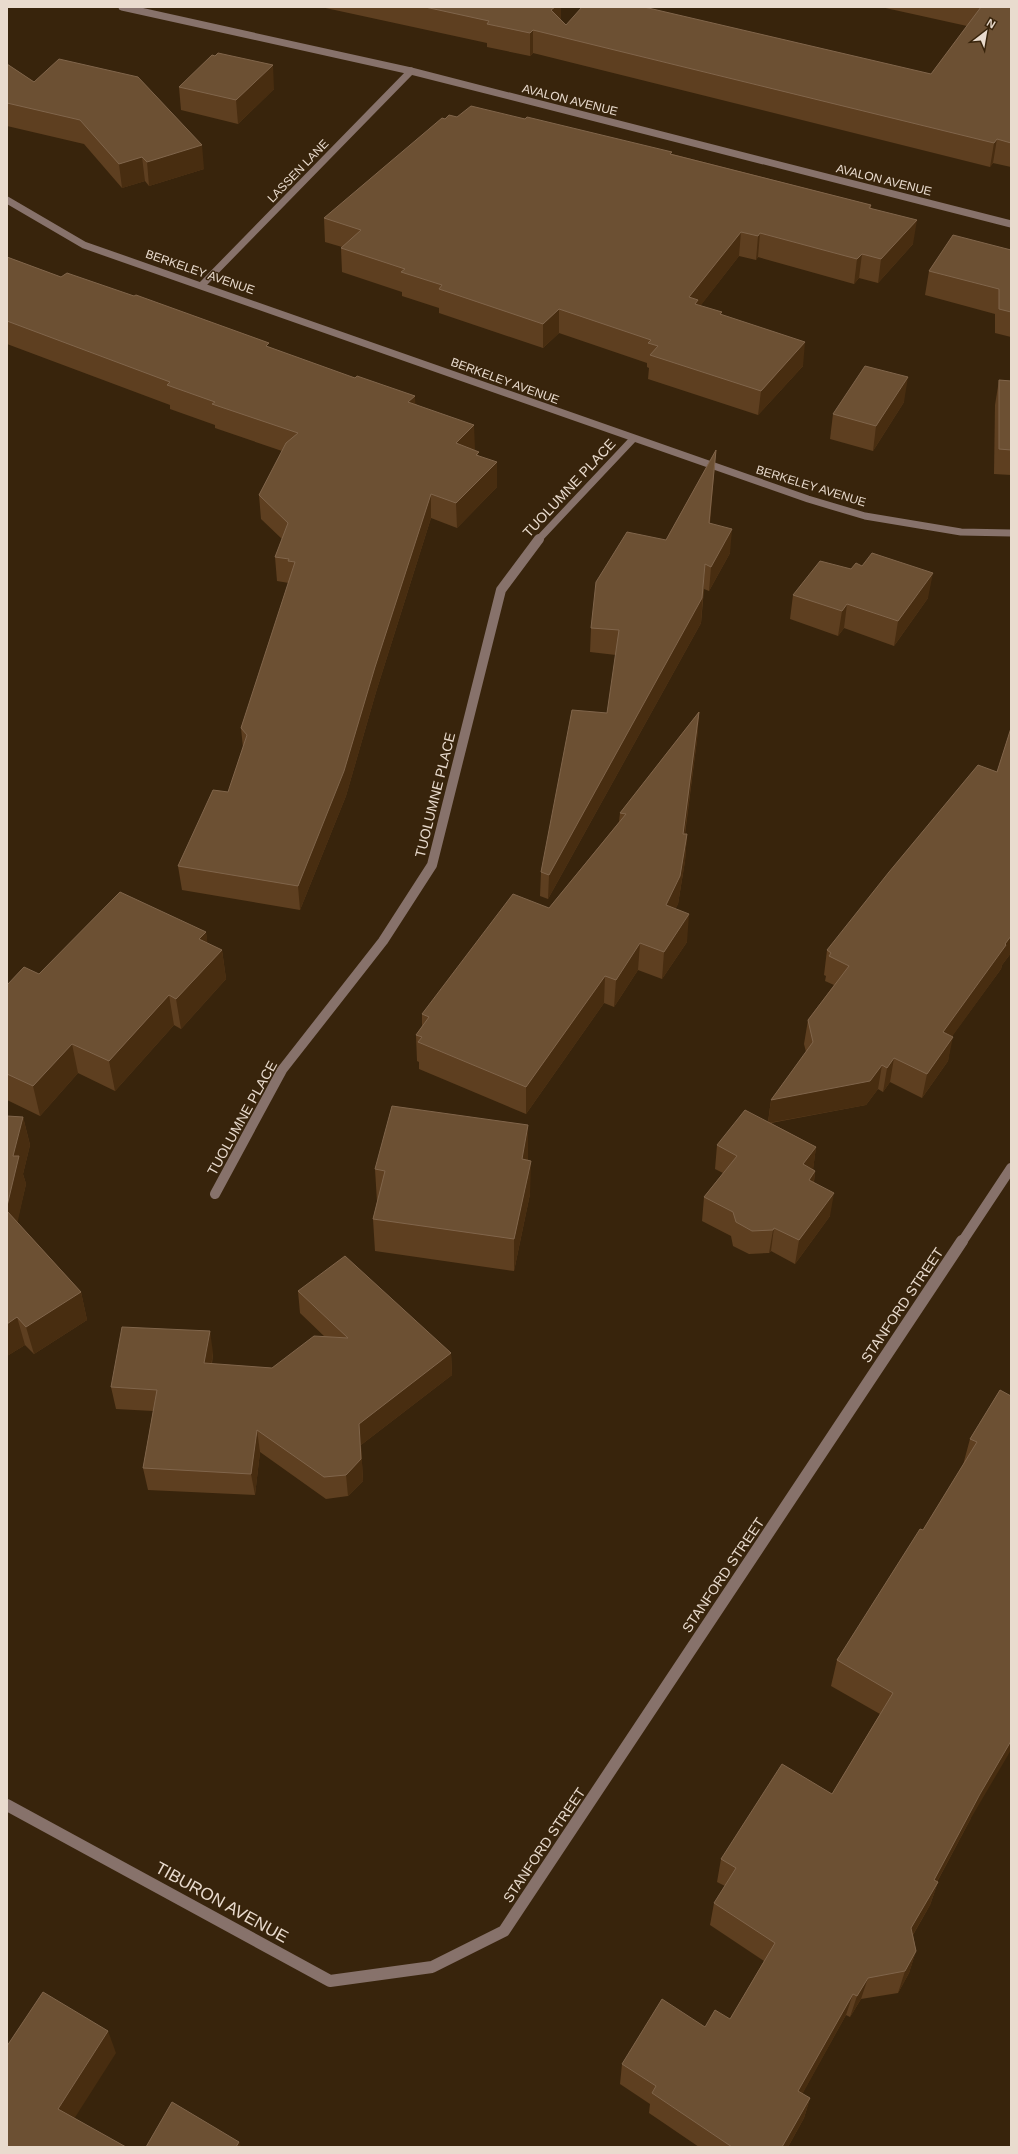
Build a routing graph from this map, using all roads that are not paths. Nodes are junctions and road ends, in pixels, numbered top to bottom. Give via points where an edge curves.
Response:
1 (122, 7) edge
2 (411, 71) junction
3 (7, 200) edge
4 (1011, 224) edge
5 (202, 285) junction
6 (633, 439) junction
7 (1011, 533) edge
8 (1011, 1168) edge
9 (216, 1194) dead end
10 (7, 1804) edge
11 (432, 1967) joint

1 - 2 street, AVALON AVENUE
2 - 4 street, AVALON AVENUE
2 - 5 street, LASSEN LANE
3 - 5 street, BERKELEY AVENUE via 84,245
5 - 6 street, BERKELEY AVENUE
6 - 7 street, BERKELEY AVENUE via 865,516 961,532
6 - 9 street, TUOLUMNE PLACE via 532,547 501,590 432,865 383,941 282,1070
8 - 11 street, STANFORD STREET via 504,1931
10 - 11 street, TIBURON AVENUE via 330,1981

